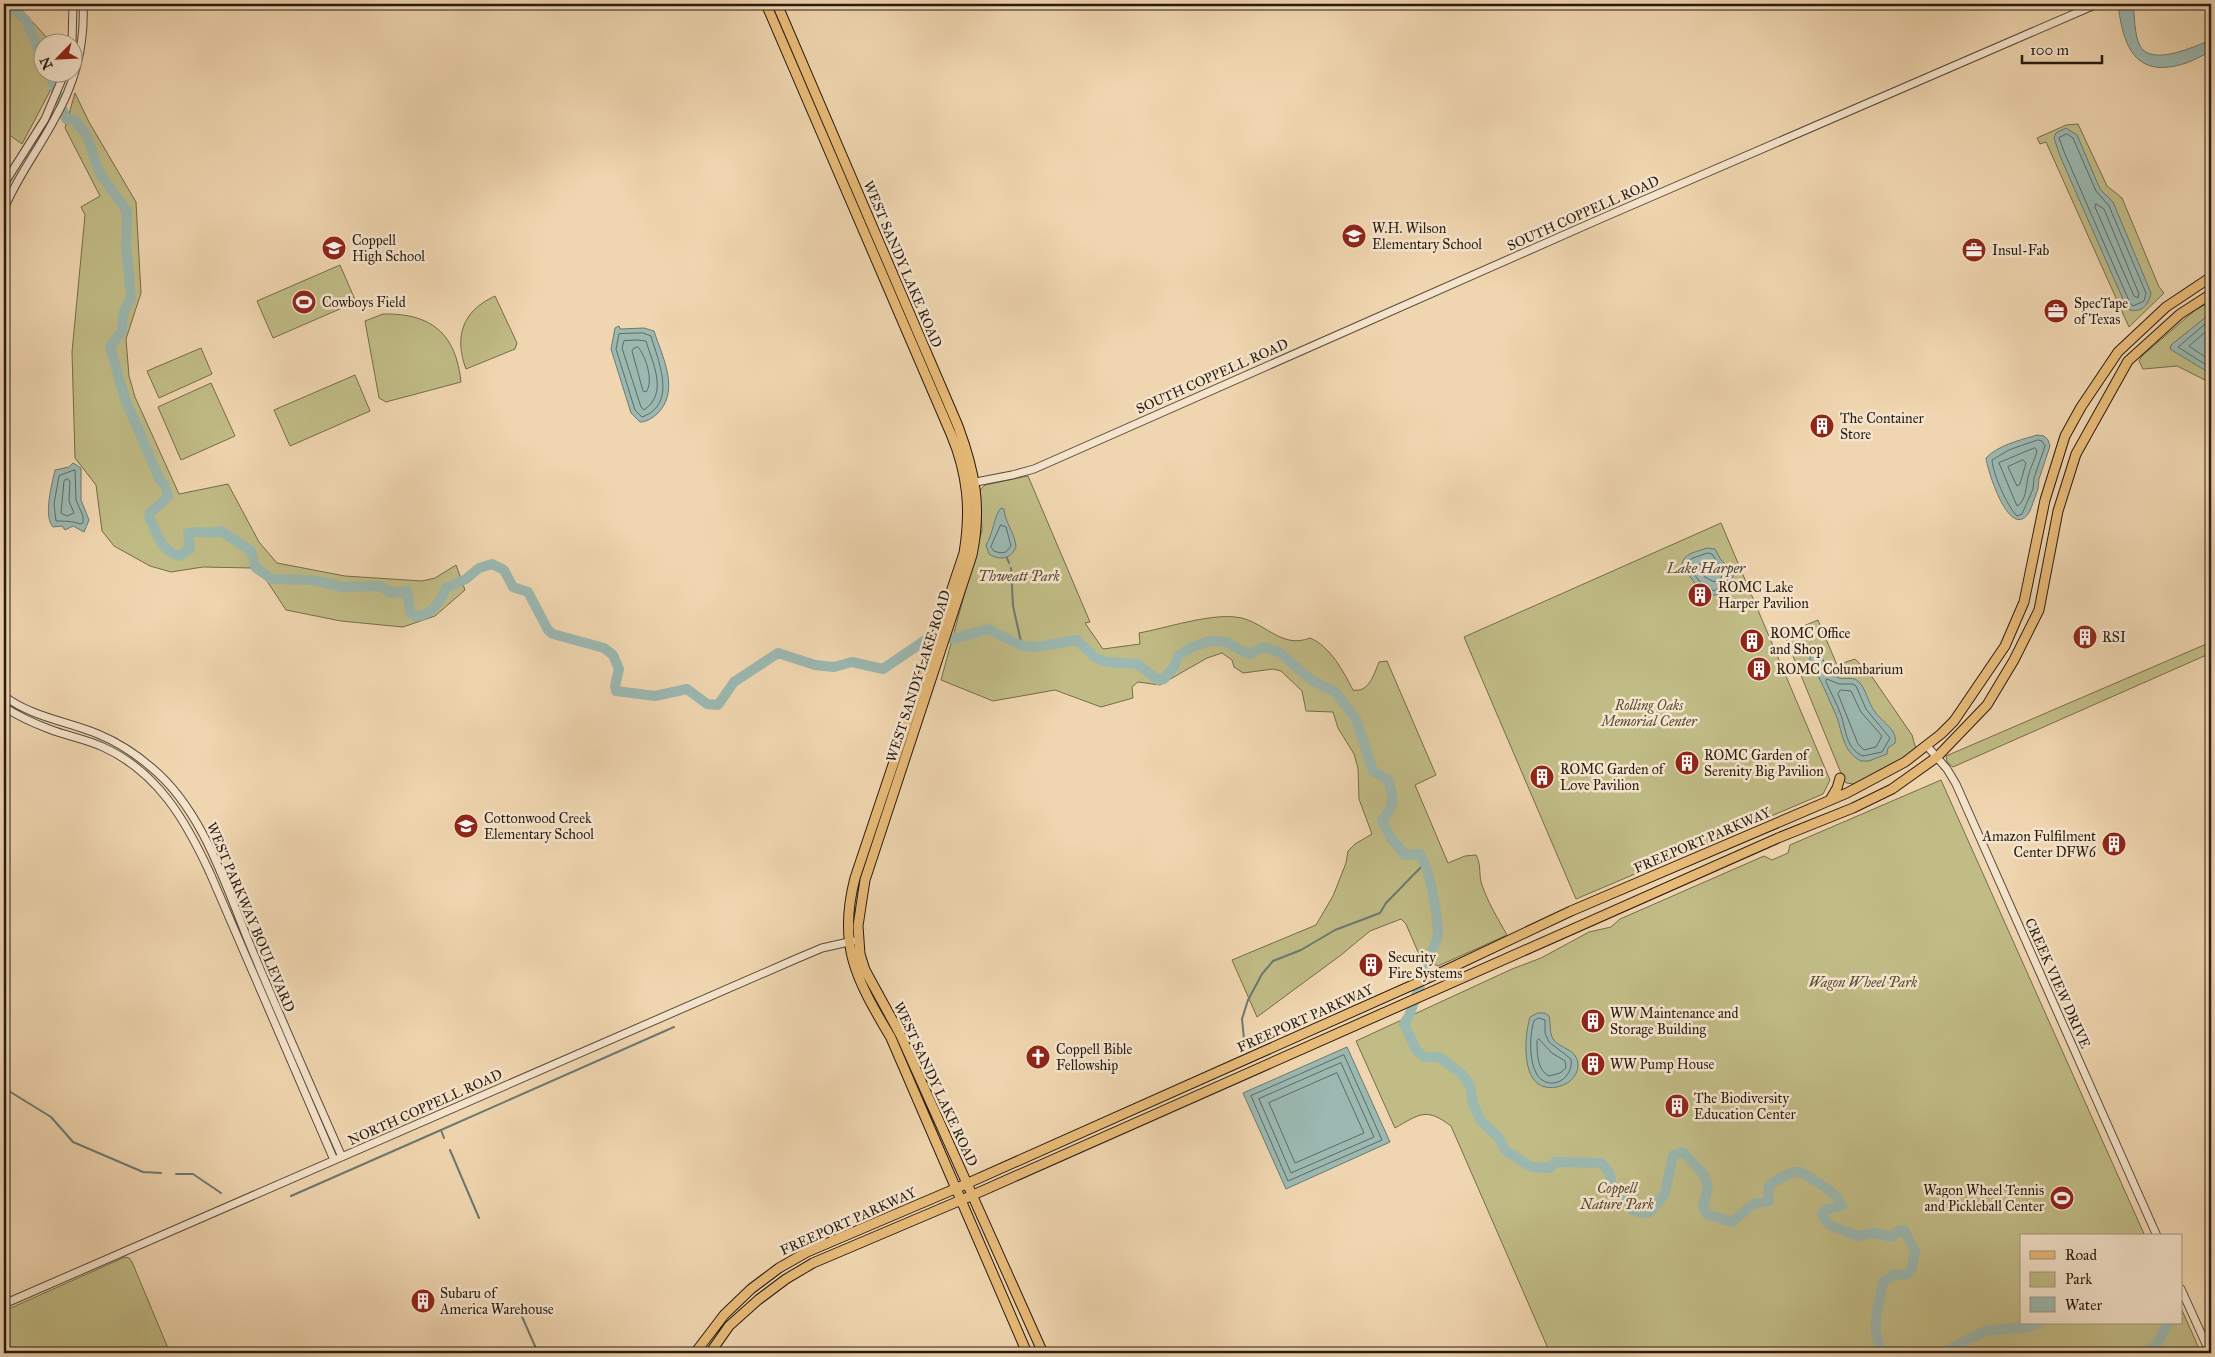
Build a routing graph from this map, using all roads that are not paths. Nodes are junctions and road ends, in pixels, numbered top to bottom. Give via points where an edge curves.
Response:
1 (73, 4) edge
2 (83, 4) edge
3 (766, 4) edge
4 (777, 4) edge
5 (2097, 4) edge
6 (72, 32) edge
7 (61, 82) edge
8 (4, 184) edge
9 (4, 209) edge
10 (2211, 277) edge
11 (2211, 294) edge
12 (976, 482) junction
13 (966, 484) junction
14 (950, 610) junction
15 (4, 696) edge
16 (4, 707) edge
17 (1927, 746) junction
18 (1937, 757) junction
19 (1840, 778) dead end
20 (1829, 801) junction
21 (1766, 826) junction
22 (1774, 840) junction
23 (1571, 911) junction
24 (1580, 927) junction
25 (1517, 937) junction
26 (859, 940) junction
27 (849, 942) junction
28 (1523, 952) junction
29 (1207, 1077) junction
30 (1212, 1089) junction
31 (1129, 1112) junction
32 (1134, 1124) junction
33 (1054, 1145) junction
34 (342, 1157) junction
35 (1059, 1157) junction
36 (334, 1160) junction
37 (967, 1183) junction
38 (957, 1188) junction
39 (973, 1195) junction
40 (962, 1200) junction
41 (847, 1234) junction
42 (2156, 1234) edge
43 (852, 1245) junction
44 (2182, 1291) edge
45 (4, 1304) edge
46 (1033, 1331) junction
47 (1020, 1339) junction
48 (695, 1353) edge
49 (710, 1353) edge
50 (1027, 1353) edge
51 (1043, 1353) edge
52 (2210, 1353) edge

1 - 6 street
2 - 9 street via 82,40 71,82 55,118
3 - 13 main road, WEST SANDY LAKE ROAD via 954,440
4 - 12 main road, WEST SANDY LAKE ROAD via 958,426
5 - 12 street, SOUTH COPPELL ROAD via 1034,469
7 - 8 street via 51,107
10 - 17 main road, FREEPORT PARKWAY via 2166,307 2118,352 2081,407 2065,436 2044,500 2024,602 2005,646 1954,720
11 - 18 main road, FREEPORT PARKWAY via 2180,314 2128,361 2076,454 2058,511 2039,610 1987,705
12 - 13 street, SOUTH COPPELL ROAD
12 - 14 main road, WEST SANDY LAKE ROAD via 977,533 972,555
13 - 14 main road, WEST SANDY LAKE ROAD via 969,526
14 - 26 main road, WEST SANDY LAKE ROAD via 940,657 865,880 858,914
14 - 27 main road, WEST SANDY LAKE ROAD via 929,657 855,878 848,916
15 - 34 street, WEST PARKWAY BOULEVARD via 18,707 116,743 154,769 179,796 196,821 220,873
16 - 36 street, WEST PARKWAY BOULEVARD via 49,730 104,748 125,760 152,781 179,813 206,864
17 - 18 street, CREEK VIEW DRIVE
17 - 20 main road, FREEPORT PARKWAY via 1881,776
18 - 22 main road, FREEPORT PARKWAY via 1874,799
18 - 42 street, CREEK VIEW DRIVE via 1956,784
19 - 20 main road
20 - 21 main road, FREEPORT PARKWAY
21 - 22 main road
21 - 23 main road, FREEPORT PARKWAY
22 - 24 main road, FREEPORT PARKWAY
23 - 24 main road
23 - 25 main road, FREEPORT PARKWAY
24 - 28 main road, FREEPORT PARKWAY
25 - 28 main road
25 - 29 main road, FREEPORT PARKWAY
26 - 27 street, NORTH COPPELL ROAD
26 - 37 main road, WEST SANDY LAKE ROAD via 865,970 900,1034
27 - 34 street, NORTH COPPELL ROAD via 822,948 796,959
27 - 38 main road, WEST SANDY LAKE ROAD via 864,991 891,1038
28 - 30 main road, FREEPORT PARKWAY
29 - 30 main road
29 - 31 main road, FREEPORT PARKWAY
30 - 32 main road, FREEPORT PARKWAY
31 - 32 main road
31 - 33 main road, FREEPORT PARKWAY
32 - 35 main road, FREEPORT PARKWAY
33 - 35 main road
33 - 37 main road, FREEPORT PARKWAY
34 - 36 street, NORTH COPPELL ROAD
35 - 39 main road, FREEPORT PARKWAY
36 - 45 street, NORTH COPPELL ROAD
37 - 38 main road, FREEPORT PARKWAY
37 - 39 main road, WEST SANDY LAKE ROAD
38 - 40 main road, WEST SANDY LAKE ROAD
38 - 41 main road, FREEPORT PARKWAY
39 - 40 main road, FREEPORT PARKWAY
39 - 46 main road, WEST SANDY LAKE ROAD
40 - 43 main road, FREEPORT PARKWAY
40 - 47 main road, WEST SANDY LAKE ROAD
41 - 43 main road
41 - 48 main road, FREEPORT PARKWAY via 779,1268 751,1289 724,1315
43 - 49 main road, FREEPORT PARKWAY via 799,1271 758,1300 729,1326
44 - 52 street
46 - 47 main road
46 - 51 main road, WEST SANDY LAKE ROAD
47 - 50 main road, WEST SANDY LAKE ROAD

